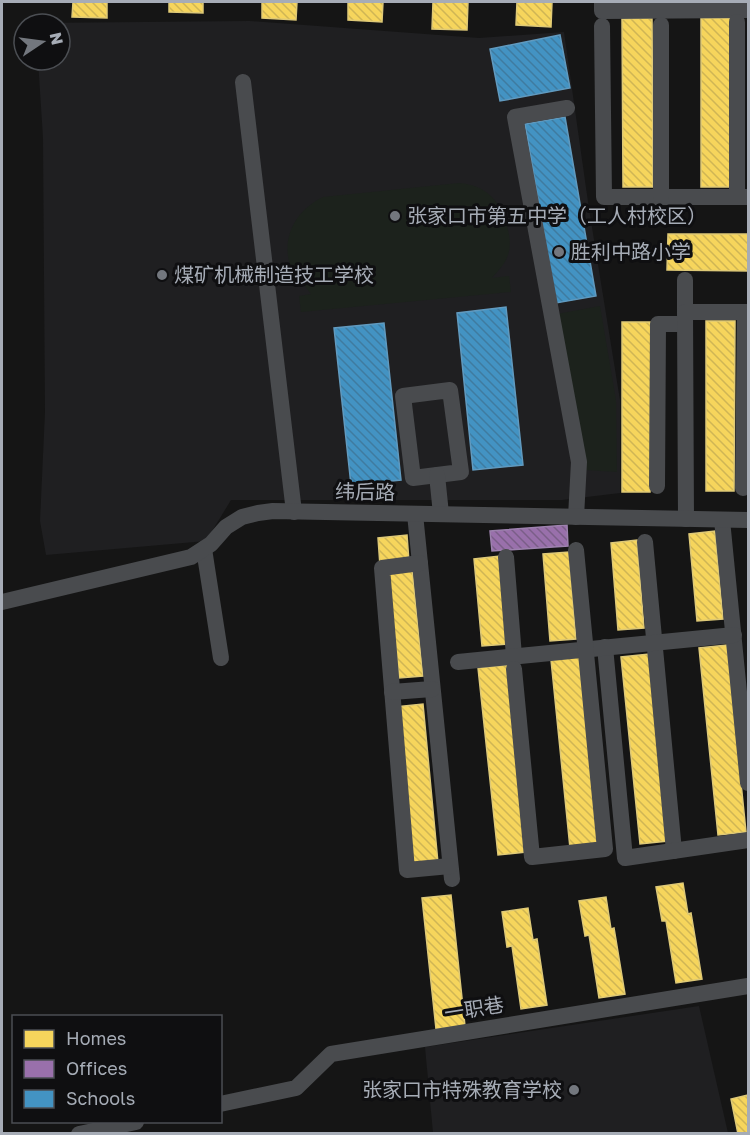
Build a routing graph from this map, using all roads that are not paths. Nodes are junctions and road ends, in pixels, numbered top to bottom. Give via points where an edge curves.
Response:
1 (602, 2) edge
2 (745, 11) edge
3 (657, 12) edge
4 (602, 26) dead end
5 (243, 82) dead end
6 (567, 108) dead end
7 (661, 197) junction
8 (743, 197) edge
9 (685, 280) dead end
10 (747, 312) edge
11 (685, 318) junction
12 (657, 411) junction
13 (685, 411) junction
14 (437, 475) junction
15 (657, 486) dead end
16 (743, 488) dead end
17 (294, 512) junction
18 (415, 514) junction
19 (441, 514) junction
20 (576, 517) junction
21 (686, 519) junction
22 (722, 520) junction
23 (748, 520) edge
24 (645, 542) dead end
25 (204, 549) junction
26 (576, 550) dead end
27 (506, 557) dead end
28 (420, 563) junction
29 (2, 602) edge
30 (734, 635) junction
31 (655, 643) junction
32 (605, 647) junction
33 (585, 649) junction
34 (221, 658) dead end
35 (458, 662) dead end
36 (514, 662) junction
37 (432, 689) junction
38 (392, 692) junction
39 (748, 783) edge
40 (748, 840) edge
41 (674, 851) junction
42 (748, 986) edge
43 (222, 1104) edge
44 (131, 1123) edge
45 (79, 1134) edge

1 - 3 street via 602,11
2 - 3 street
2 - 8 street
3 - 7 street
4 - 7 street via 604,198
5 - 17 street
6 - 20 street via 514,117 579,462
7 - 8 street
9 - 11 street
10 - 11 street
10 - 16 street
11 - 12 street via 658,324
11 - 13 street
12 - 13 street
12 - 15 street
13 - 21 street
14 - 14 street via 413,478 403,396 450,390 461,472
14 - 19 street
17 - 18 street, 纬后路
17 - 25 street, 纬后路 via 273,511 242,518 226,526
18 - 19 street, 纬后路
18 - 28 street
19 - 20 street, 纬后路
20 - 21 street, 纬后路
21 - 22 street, 纬后路
22 - 23 street, 纬后路
22 - 30 street
24 - 31 street
25 - 29 street, 纬后路 via 191,557
25 - 34 street
26 - 33 street
27 - 36 street
28 - 37 street
28 - 38 street via 382,568
30 - 31 street
30 - 39 street
31 - 32 street
31 - 41 street
32 - 33 street
32 - 41 street via 625,858
33 - 36 street
33 - 36 street via 605,849 532,857
35 - 36 street
37 - 38 street
37 - 38 street via 451,872 407,870
40 - 41 street
42 - 43 street, 一职巷 via 331,1054 296,1088
44 - 45 street

